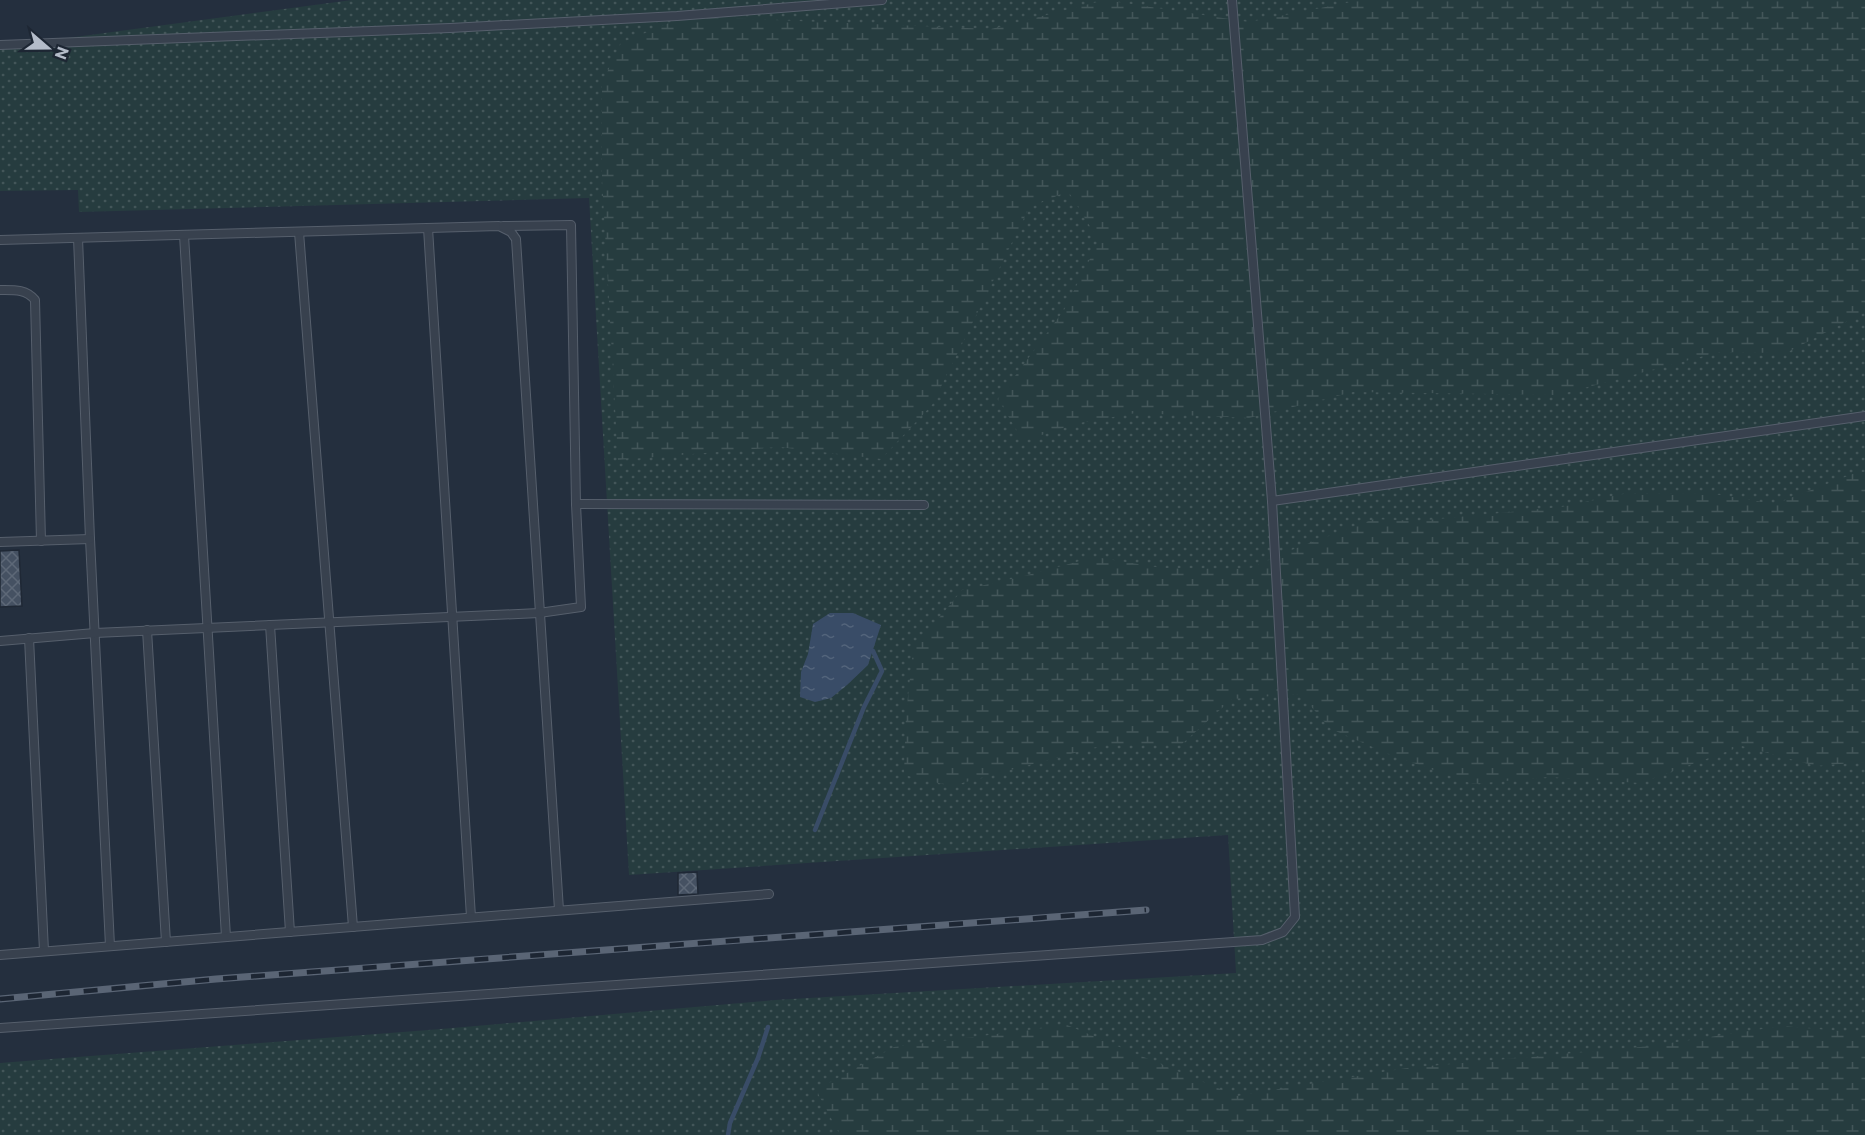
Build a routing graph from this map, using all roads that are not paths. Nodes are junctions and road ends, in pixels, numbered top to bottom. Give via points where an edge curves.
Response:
1 (882, 0) edge
2 (1232, 0) edge
3 (0, 45) edge
4 (499, 226) junction
5 (428, 228) junction
6 (299, 232) junction
7 (184, 235) junction
8 (78, 238) junction
9 (0, 240) edge
10 (0, 290) edge
11 (1865, 416) edge
12 (1272, 501) junction
13 (576, 504) junction
14 (924, 505) dead end
15 (90, 539) junction
16 (41, 540) junction
17 (0, 542) edge
18 (539, 613) junction
19 (453, 617) junction
20 (329, 622) junction
21 (270, 625) junction
22 (208, 628) junction
23 (147, 630) junction
24 (96, 633) junction
25 (29, 638) junction
26 (0, 641) edge
27 (769, 894) dead end
28 (559, 910) junction
29 (471, 918) junction
30 (353, 927) junction
31 (290, 932) junction
32 (226, 937) junction
33 (166, 942) junction
34 (110, 946) junction
35 (44, 951) junction
36 (0, 955) edge
37 (0, 1028) edge

1 - 3 lane via 462,27
2 - 12 lane
4 - 5 lane
4 - 13 lane via 571,225
4 - 18 lane via 516,239
5 - 6 lane
5 - 19 lane
6 - 7 lane
6 - 20 lane
7 - 8 lane
7 - 22 lane
8 - 9 lane
8 - 15 lane
10 - 16 lane via 19,290 35,300
11 - 12 lane
12 - 37 lane via 1295,891 1295,917 1283,932 1262,940
13 - 14 lane
13 - 18 lane via 581,607
15 - 16 lane
15 - 24 lane
16 - 17 lane
18 - 19 lane
18 - 28 lane
19 - 20 lane
19 - 29 lane
20 - 21 lane
20 - 30 lane
21 - 22 lane
21 - 31 lane
22 - 23 lane
22 - 32 lane
23 - 24 lane
23 - 33 lane
24 - 25 lane
24 - 34 lane
25 - 26 lane
25 - 35 lane
27 - 28 lane
28 - 29 lane
29 - 30 lane
30 - 31 lane
31 - 32 lane
32 - 33 lane
33 - 34 lane
34 - 35 lane
35 - 36 lane

